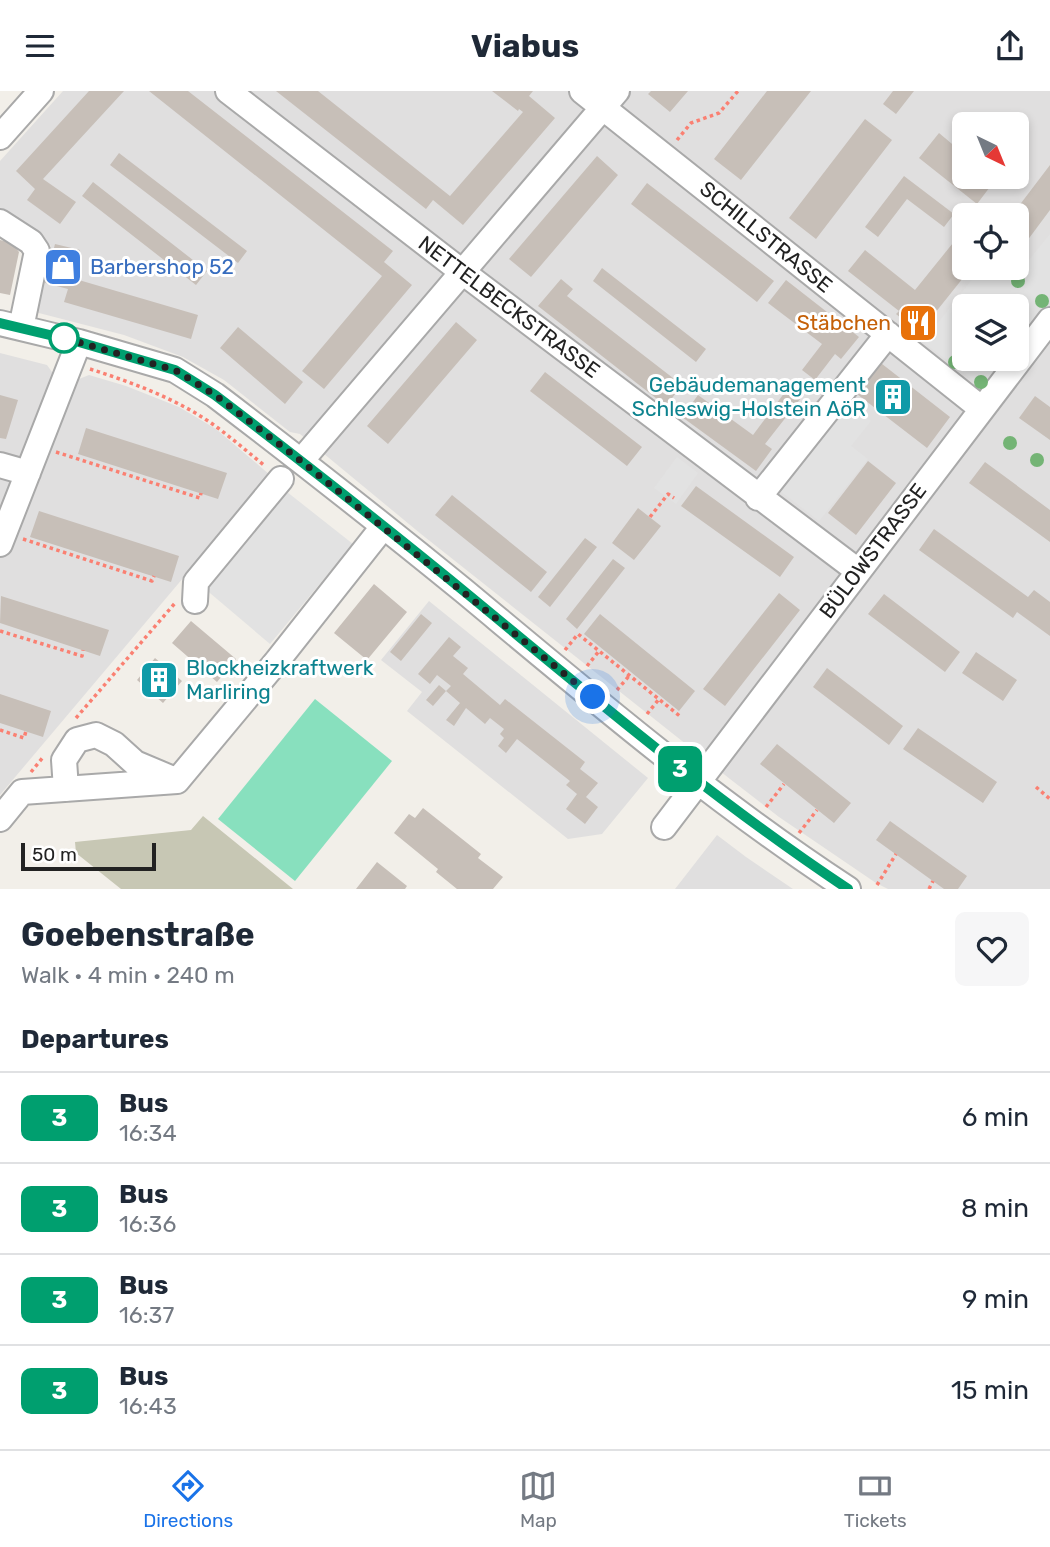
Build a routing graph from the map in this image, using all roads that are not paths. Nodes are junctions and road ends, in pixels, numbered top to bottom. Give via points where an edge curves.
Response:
1 (41, 91) edge
2 (229, 91) edge
3 (582, 91) edge
4 (610, 99) edge
5 (0, 137) edge
6 (0, 222) edge
7 (461, 271) junction
8 (1050, 320) edge
9 (10, 326) edge
10 (888, 334) junction
11 (75, 353) junction
12 (982, 409) junction
13 (301, 461) junction
14 (0, 465) edge
15 (28, 473) junction
16 (274, 473) road end
17 (758, 498) junction
18 (383, 527) junction
19 (2, 538) edge
20 (858, 571) junction
21 (195, 595) road end
22 (177, 781) junction
23 (696, 782) junction
24 (66, 789) junction
25 (0, 819) edge
26 (664, 827) dead end
27 (848, 889) edge

1 - 5 street
2 - 7 street, NETTELBECKSTRASSE
3 - 4 street, SCHILLSTRASSE
4 - 7 street
4 - 10 street, SCHILLSTRASSE via 664,156
6 - 9 street via 37,251
7 - 13 street
7 - 17 street, NETTELBECKSTRASSE
8 - 12 street, BÜLOWSTRASSE
9 - 11 street
10 - 12 street, SCHILLSTRASSE
10 - 17 street
11 - 13 street via 175,370
11 - 15 street
12 - 20 street, BÜLOWSTRASSE
13 - 18 street
14 - 15 street
15 - 19 street
16 - 21 street via 196,582
17 - 20 street, NETTELBECKSTRASSE
18 - 22 street
18 - 23 street
20 - 23 street, BÜLOWSTRASSE
22 - 24 street
22 - 24 street via 135,763 96,735 77,740 64,760
23 - 26 street, BÜLOWSTRASSE
23 - 27 street
24 - 25 street via 22,792

